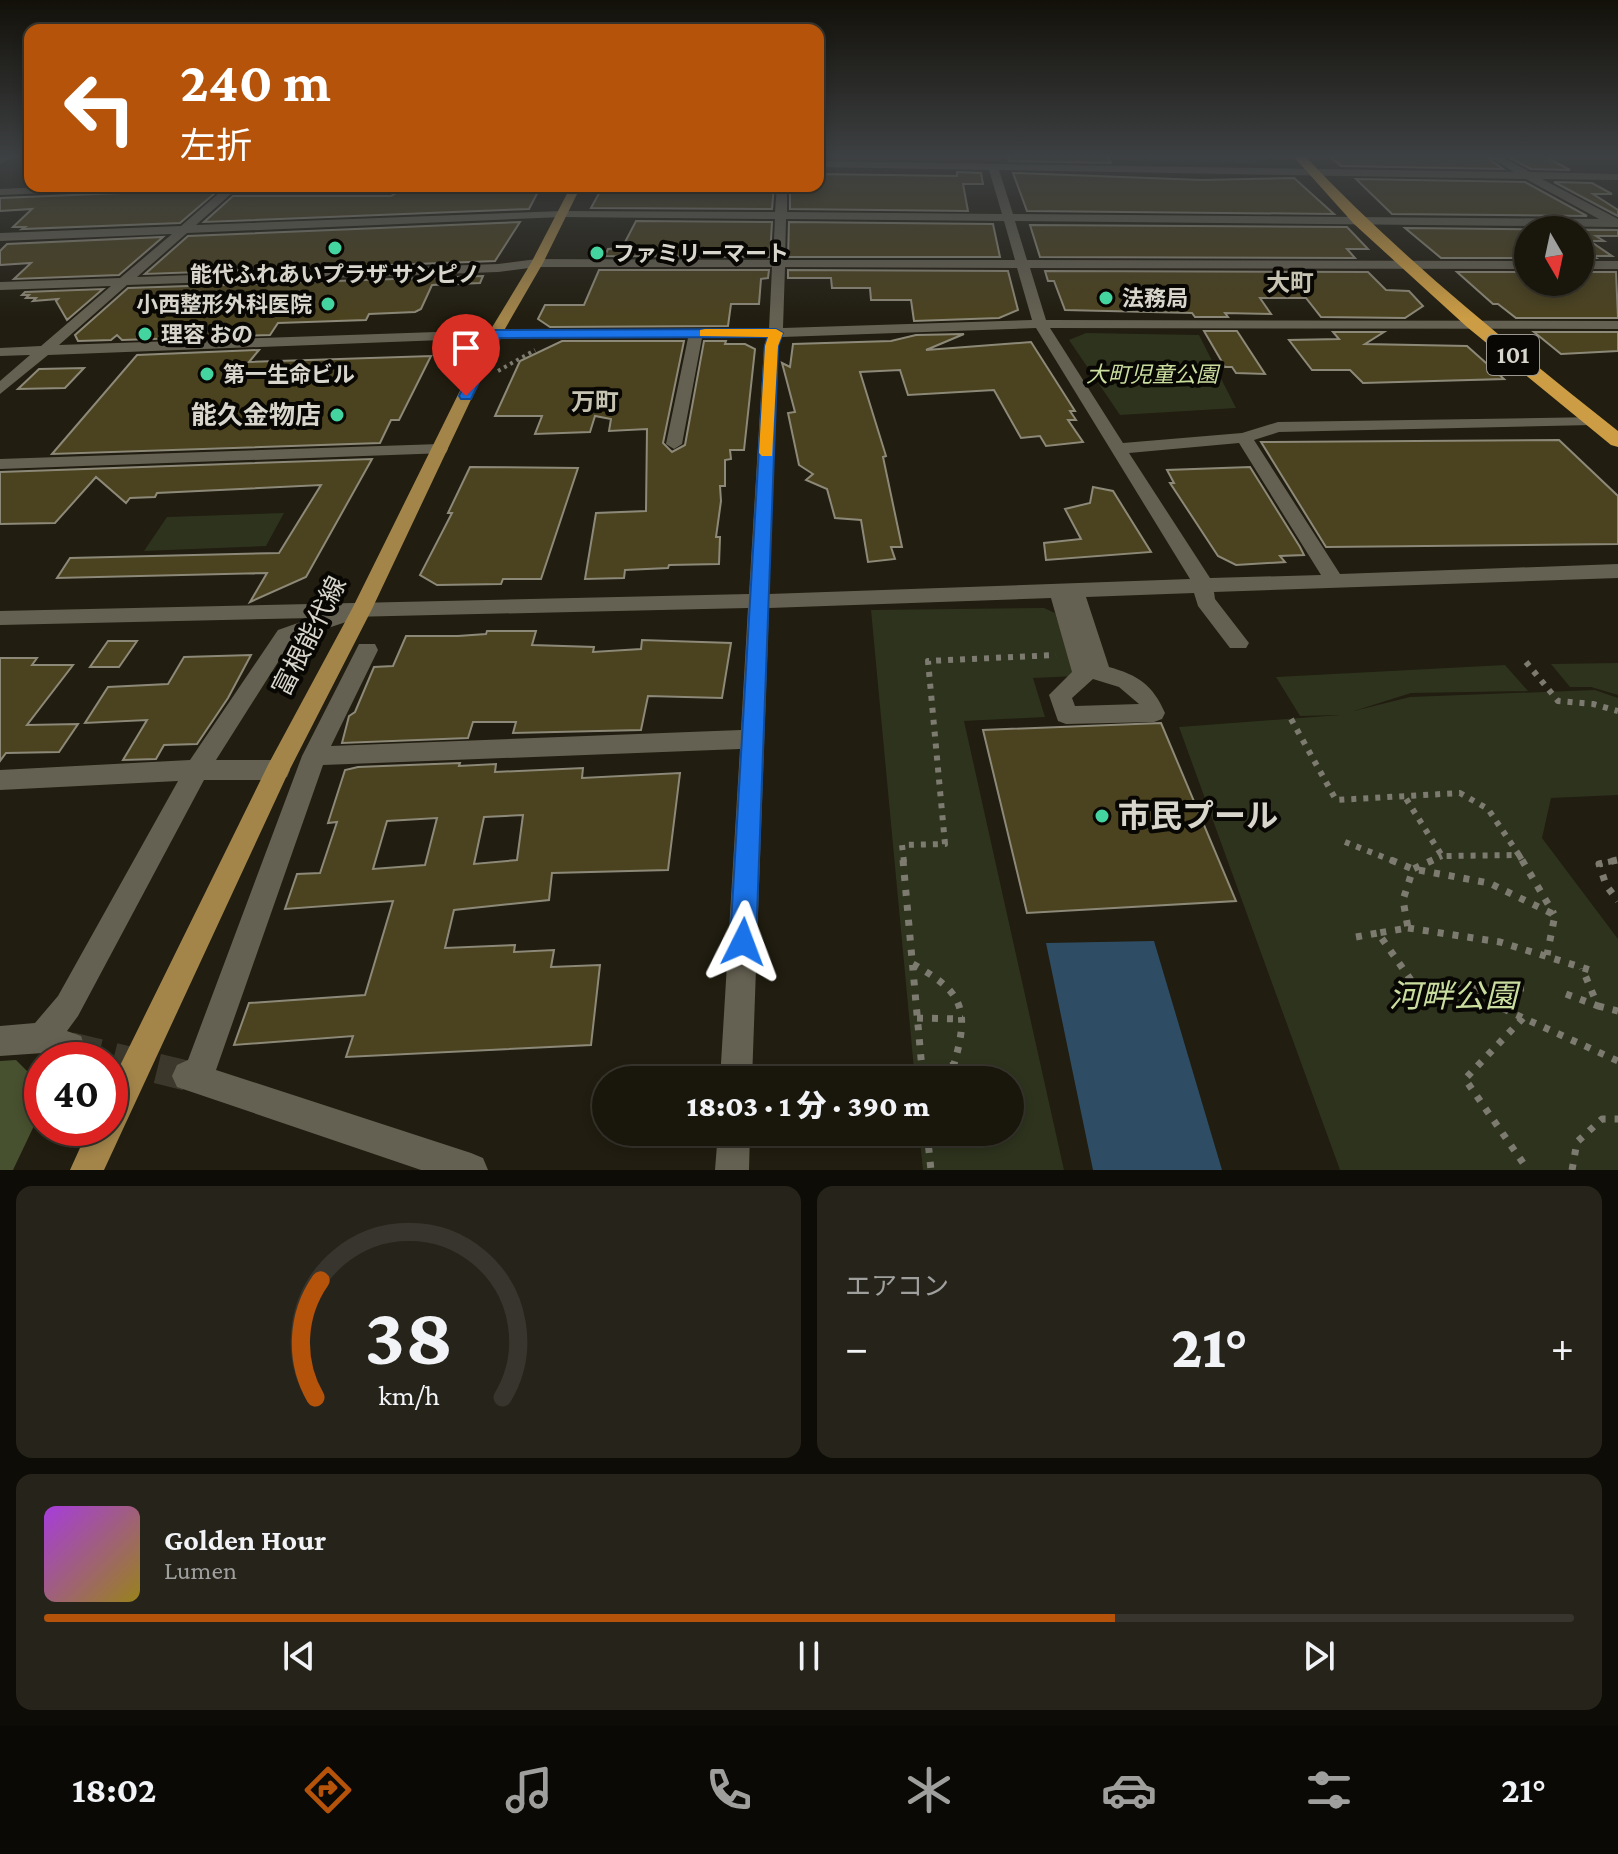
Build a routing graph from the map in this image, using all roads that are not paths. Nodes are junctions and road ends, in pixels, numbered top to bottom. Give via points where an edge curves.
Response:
1 (372, 210) dead end
2 (207, 211) edge
3 (564, 211) edge
4 (780, 211) edge
5 (1005, 211) edge
6 (1349, 211) edge
7 (1593, 211) edge
8 (562, 214) junction
9 (779, 217) junction
10 (1007, 219) junction
11 (363, 220) junction
12 (1359, 221) junction
13 (1617, 224) edge
14 (189, 227) junction
15 (0, 237) edge
16 (537, 263) junction
17 (1023, 264) junction
18 (777, 265) junction
19 (1410, 265) junction
20 (1514, 265) edge
21 (1594, 265) edge
22 (1618, 265) edge
23 (126, 279) junction
24 (0, 286) edge
25 (1473, 323) junction
26 (1040, 324) junction
27 (1618, 325) edge
28 (696, 333) junction
29 (776, 333) junction
30 (495, 334) junction
31 (44, 350) junction
32 (0, 352) edge
33 (0, 389) edge
34 (1592, 420) junction
35 (1244, 438) junction
36 (1618, 441) edge
37 (674, 444) dead end
38 (440, 449) junction
39 (1118, 449) junction
40 (0, 464) edge
41 (1618, 571) edge
42 (1334, 580) junction
43 (1203, 584) junction
44 (1067, 590) junction
45 (761, 601) junction
46 (362, 609) junction
47 (0, 618) edge
48 (1238, 643) dead end
49 (367, 650) dead end
50 (753, 739) junction
51 (314, 756) junction
52 (197, 770) junction
53 (278, 770) junction
54 (0, 780) edge
55 (0, 1041) edge
56 (737, 1066) edge
57 (128, 1083) edge
58 (98, 1146) edge
59 (733, 1146) edge
60 (87, 1170) edge
61 (471, 1170) edge
62 (732, 1170) edge

1 - 11 street
2 - 14 street
3 - 8 main road, 富根能代線
4 - 9 street
5 - 10 street
6 - 12 highway, 101
7 - 13 street
8 - 9 street
8 - 11 street
8 - 16 main road, 富根能代線
9 - 10 street
9 - 18 street
10 - 12 street
10 - 17 street
11 - 14 street
12 - 13 street
12 - 19 highway, 101
14 - 15 street
14 - 23 street
16 - 18 street
16 - 23 street
16 - 30 main road, 富根能代線
17 - 18 street
17 - 19 street
17 - 26 street
18 - 29 street
19 - 20 street
19 - 25 highway, 101
21 - 22 street
23 - 24 street
23 - 31 street
25 - 26 street
25 - 27 street
25 - 34 highway, 101
26 - 29 street
26 - 39 street
28 - 29 street
28 - 30 street
28 - 37 street
29 - 45 street via 771,346
30 - 31 street
30 - 38 main road, 富根能代線
31 - 32 street
31 - 33 street
34 - 35 street via 1278,427
34 - 36 highway, 101
35 - 39 street
35 - 42 street
38 - 40 street
38 - 46 main road, 富根能代線
39 - 43 street
41 - 42 street
42 - 43 street
43 - 44 street
43 - 48 street via 1205,601
44 - 44 street via 1084,675 1060,695 1066,715 1154,713 1148,695 1118,676 1100,673
44 - 45 street
45 - 46 street
45 - 50 street
46 - 47 street
46 - 52 street via 285,635
46 - 53 main road, 富根能代線
49 - 51 street
50 - 51 street
50 - 56 street
51 - 61 street via 192,1078
52 - 53 street
52 - 54 street
52 - 55 street via 68,1006 57,1043
53 - 57 main road, 富根能代線
58 - 60 main road, 富根能代線
59 - 62 street

